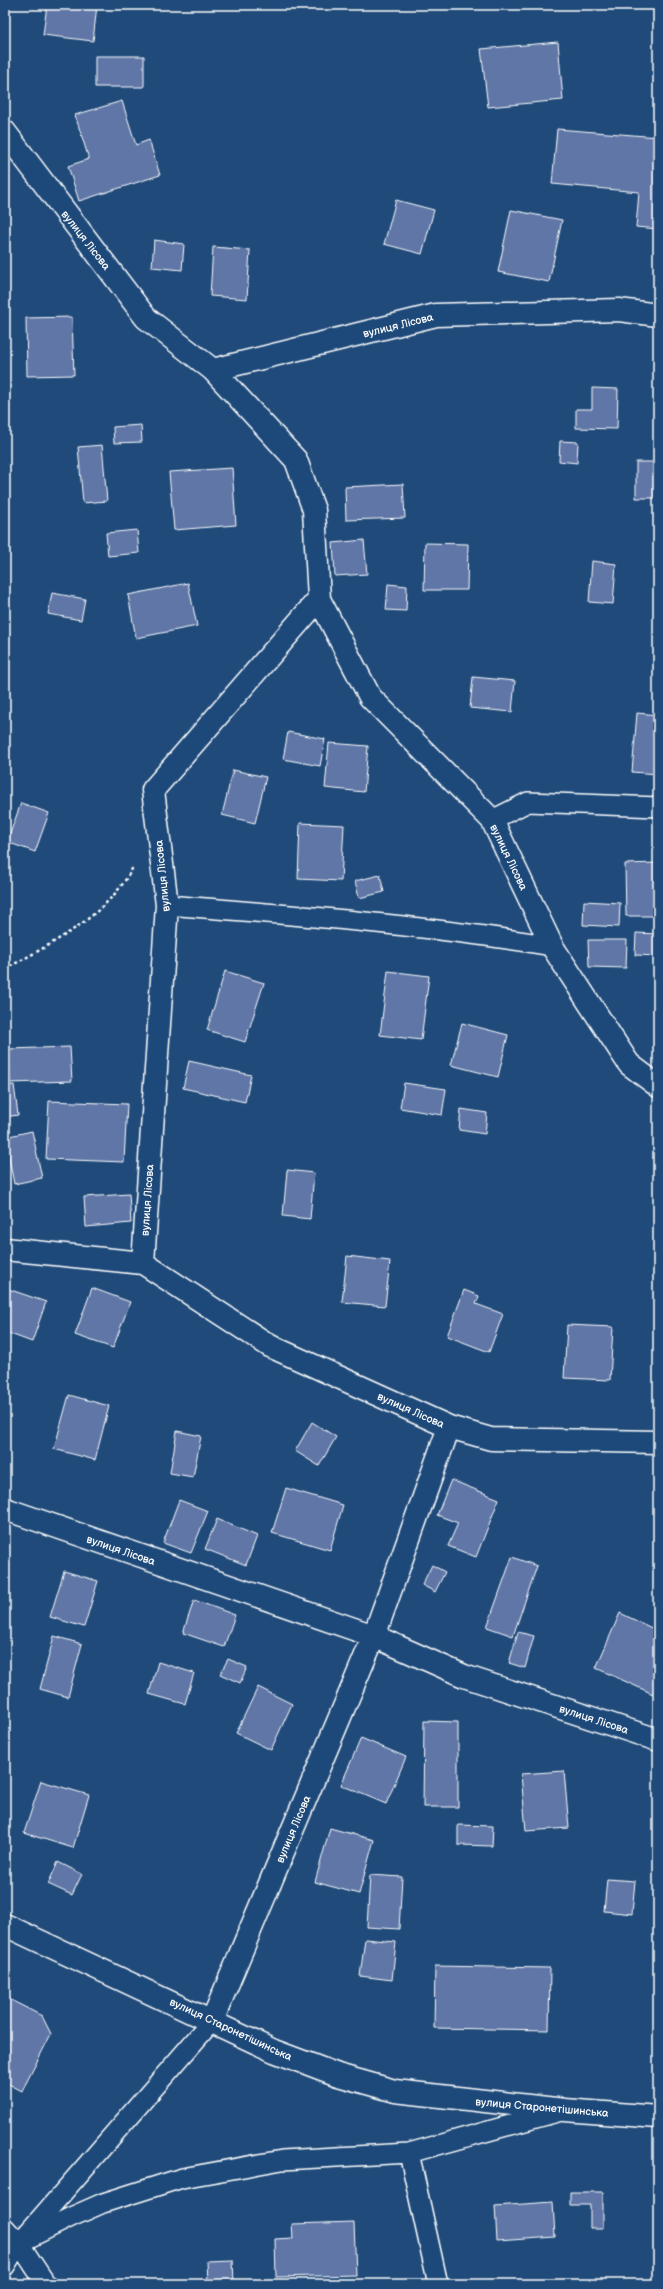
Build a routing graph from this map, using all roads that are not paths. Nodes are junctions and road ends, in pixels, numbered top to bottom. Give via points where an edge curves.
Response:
1 (5, 132) edge
2 (658, 315) edge
3 (213, 370) junction
4 (319, 599) junction
5 (658, 807) edge
6 (492, 820) junction
7 (167, 904) junction
8 (552, 946) junction
9 (658, 1086) edge
10 (5, 1250) edge
11 (143, 1263) junction
12 (449, 1427) junction
13 (658, 1442) edge
14 (5, 1509) edge
15 (374, 1636) junction
16 (658, 1740) edge
17 (5, 1925) edge
18 (212, 2021) junction
19 (564, 2110) junction
20 (658, 2117) edge
21 (409, 2153) junction
22 (5, 2228) edge
23 (19, 2243) junction
24 (5, 2266) edge
25 (46, 2284) edge
26 (438, 2284) edge

1 - 3 street, вулиця Лісова via 146,318
2 - 3 street, вулиця Лісова via 619,310 436,315
3 - 4 street, вулиця Лісова via 296,460 314,510
4 - 6 street, вулиця Лісова via 370,697
4 - 7 street, вулиця Лісова via 154,790
5 - 6 lane via 528,802
6 - 8 street, вулиця Лісова
7 - 8 lane via 465,931
7 - 11 street, вулиця Лісова
8 - 9 street, вулиця Лісова via 629,1064
10 - 11 street, вулиця Лісова
11 - 12 street, вулиця Лісова via 270,1346
12 - 13 street, вулиця Лісова via 491,1439
12 - 15 street, вулиця Лісова
14 - 15 street, вулиця Лісова
15 - 16 street, вулиця Лісова via 464,1676
15 - 18 street, вулиця Лісова
17 - 18 street, вулиця Старонетішинська
18 - 19 street, вулиця Старонетішинська via 274,2051 338,2075 396,2091
18 - 23 lane
19 - 20 street, вулиця Старонетішинська
19 - 21 lane
21 - 23 lane via 282,2160 182,2178 103,2203
21 - 26 lane
22 - 23 lane
23 - 24 lane
23 - 25 lane

